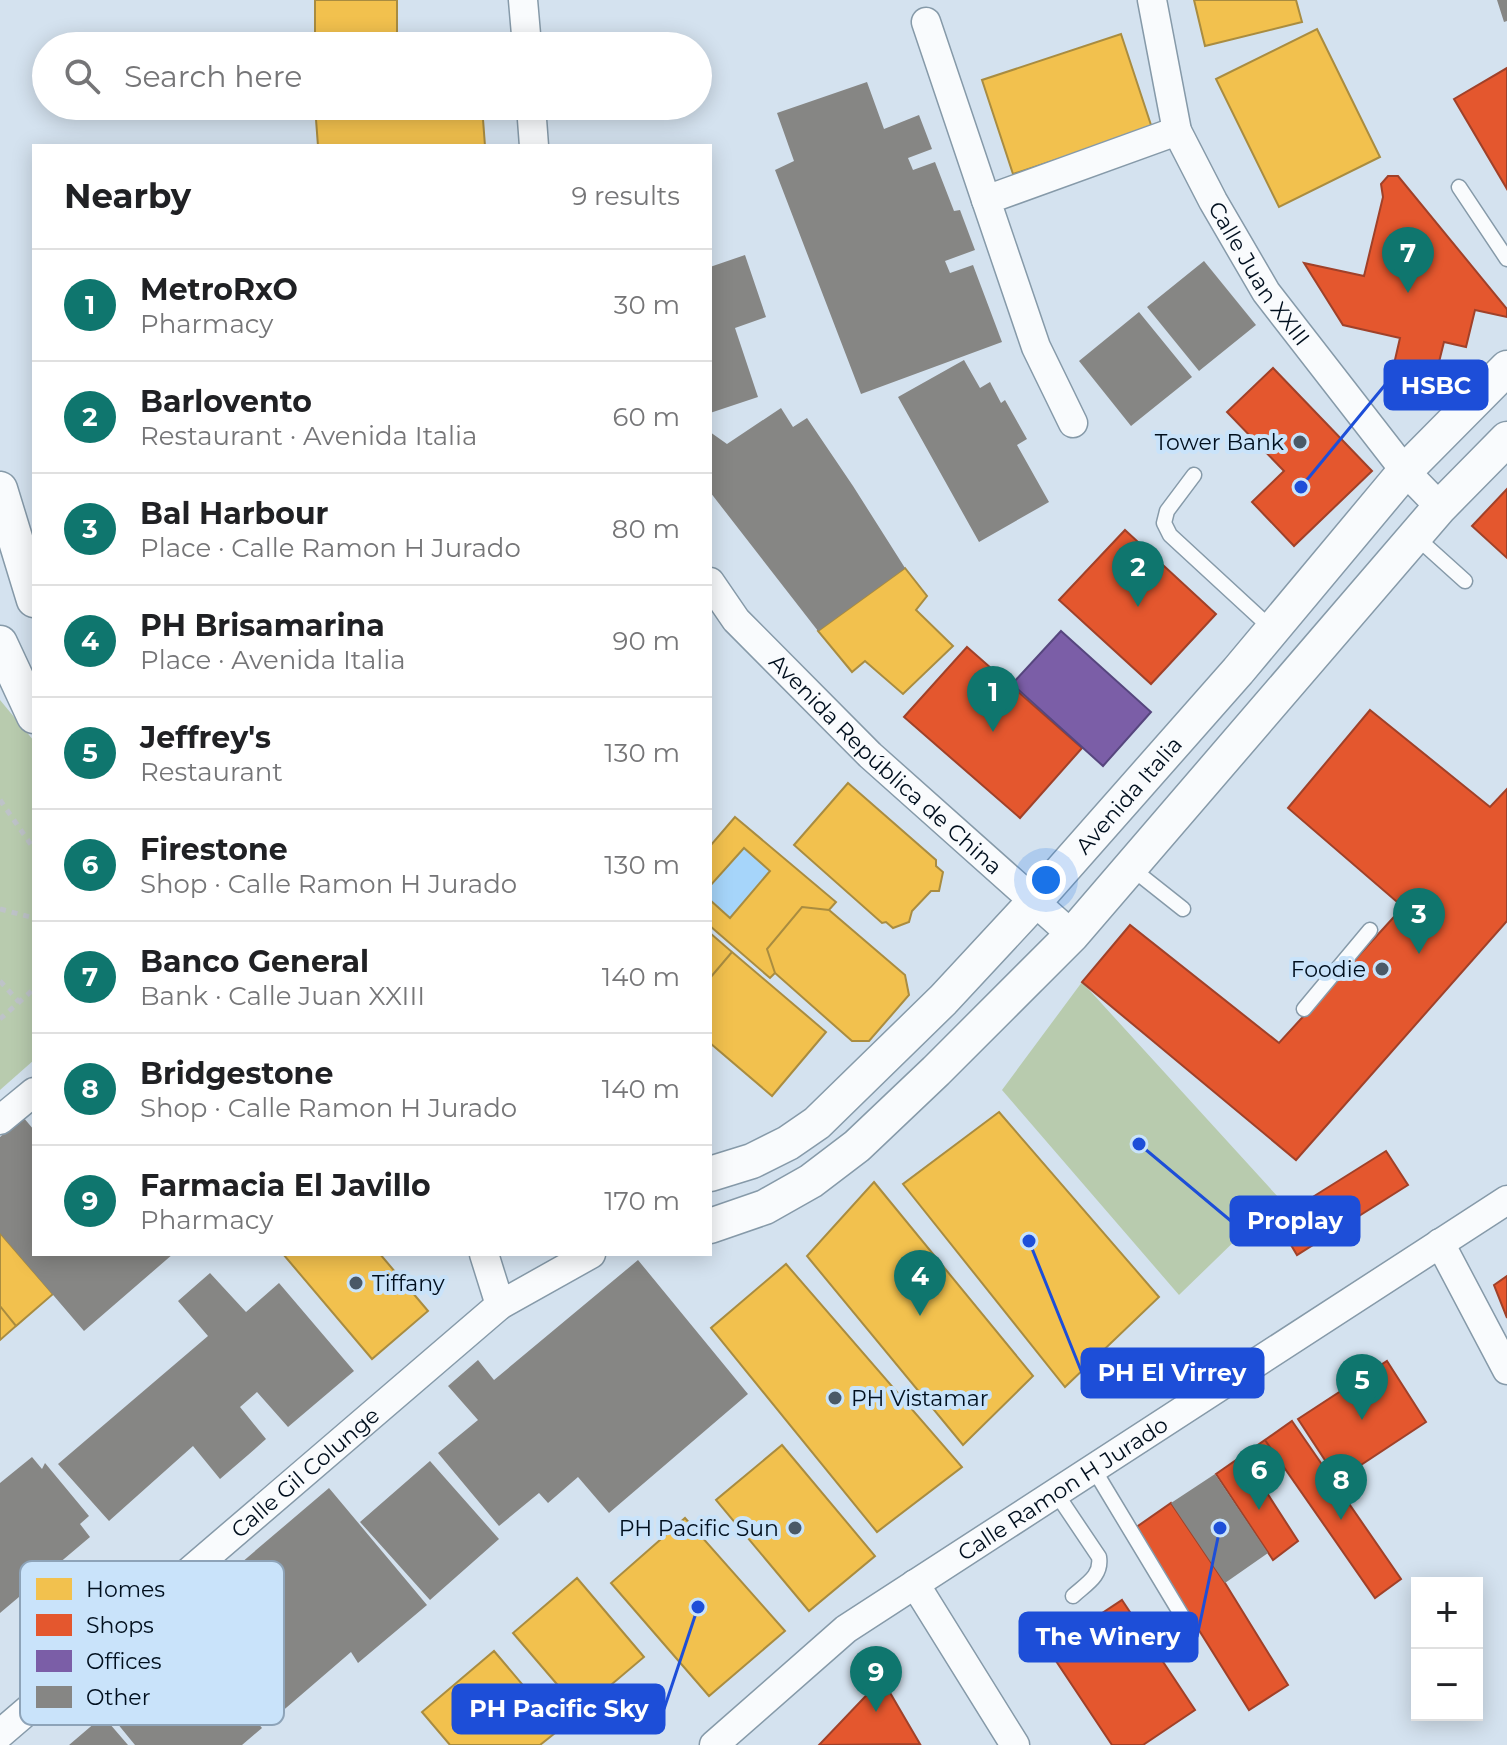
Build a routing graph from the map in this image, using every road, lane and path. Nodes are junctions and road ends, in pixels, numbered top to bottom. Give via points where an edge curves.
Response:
1 (523, 0) edge
2 (1152, 0) edge
3 (926, 22) dead end
4 (526, 32) edge
5 (532, 120) edge
6 (1177, 131) junction
7 (534, 144) edge
8 (1459, 187) dead end
9 (986, 200) junction
10 (1507, 259) edge
11 (1507, 368) edge
12 (1073, 423) dead end
13 (1507, 439) edge
14 (1405, 471) junction
15 (1194, 475) dead end
16 (0, 489) edge
17 (1440, 507) junction
18 (1415, 536) junction
19 (1465, 581) dead end
20 (712, 585) edge
21 (32, 593) edge
22 (1272, 630) junction
23 (0, 643) edge
24 (32, 712) edge
25 (0, 800) edge
26 (32, 846) edge
27 (1130, 867) junction
28 (1035, 901) junction
29 (0, 909) edge
30 (1183, 909) dead end
31 (32, 917) edge
32 (1370, 930) dead end
33 (1072, 935) junction
34 (0, 981) edge
35 (32, 991) edge
36 (19, 1002) junction
37 (1304, 1009) dead end
38 (0, 1019) edge
39 (32, 1094) edge
40 (0, 1120) edge
41 (712, 1173) edge
42 (1507, 1200) edge
43 (712, 1225) edge
44 (1440, 1243) junction
45 (485, 1256) edge
46 (587, 1256) edge
47 (500, 1305) junction
48 (1507, 1370) edge
49 (1093, 1468) junction
50 (1056, 1493) junction
51 (202, 1561) edge
52 (915, 1584) junction
53 (1073, 1596) dead end
54 (1190, 1629) dead end
55 (20, 1717) edge
56 (0, 1734) edge
57 (714, 1745) edge
58 (1015, 1745) edge

1 - 4 street
2 - 6 street, Calle Juan XXIII
3 - 9 street
5 - 7 street
6 - 9 street
6 - 14 street, Calle Juan XXIII via 1266,292
8 - 10 lane
9 - 12 street via 1036,347
11 - 14 street, Avenida Italia
13 - 17 street
14 - 17 street, Calle Juan XXIII
14 - 22 street, Avenida Italia
15 - 22 lane via 1167,511 1164,523 1170,535
16 - 21 street
17 - 18 street
18 - 19 lane
18 - 27 street
20 - 28 street, Avenida República de China via 736,620 870,755
22 - 28 street, Avenida Italia
23 - 24 street
25 - 26 path
27 - 30 lane
27 - 33 street
28 - 33 street, Avenida República de China
28 - 41 street, Avenida Italia via 817,1123 752,1161
29 - 31 path
32 - 37 lane
33 - 43 street via 857,1146 765,1207
34 - 36 path
35 - 36 path
36 - 38 path
39 - 40 street
42 - 44 street, Calle Ramon H Jurado
44 - 48 street
44 - 49 street, Calle Ramon H Jurado
45 - 47 street
46 - 47 street, Calle Gil Colunge
47 - 51 street, Calle Gil Colunge
49 - 50 street, Calle Ramon H Jurado
49 - 54 lane
50 - 52 street, Calle Ramon H Jurado
50 - 53 lane via 1101,1565
52 - 57 street, Calle Ramon H Jurado via 846,1629
52 - 58 street
55 - 56 street, Calle Gil Colunge

